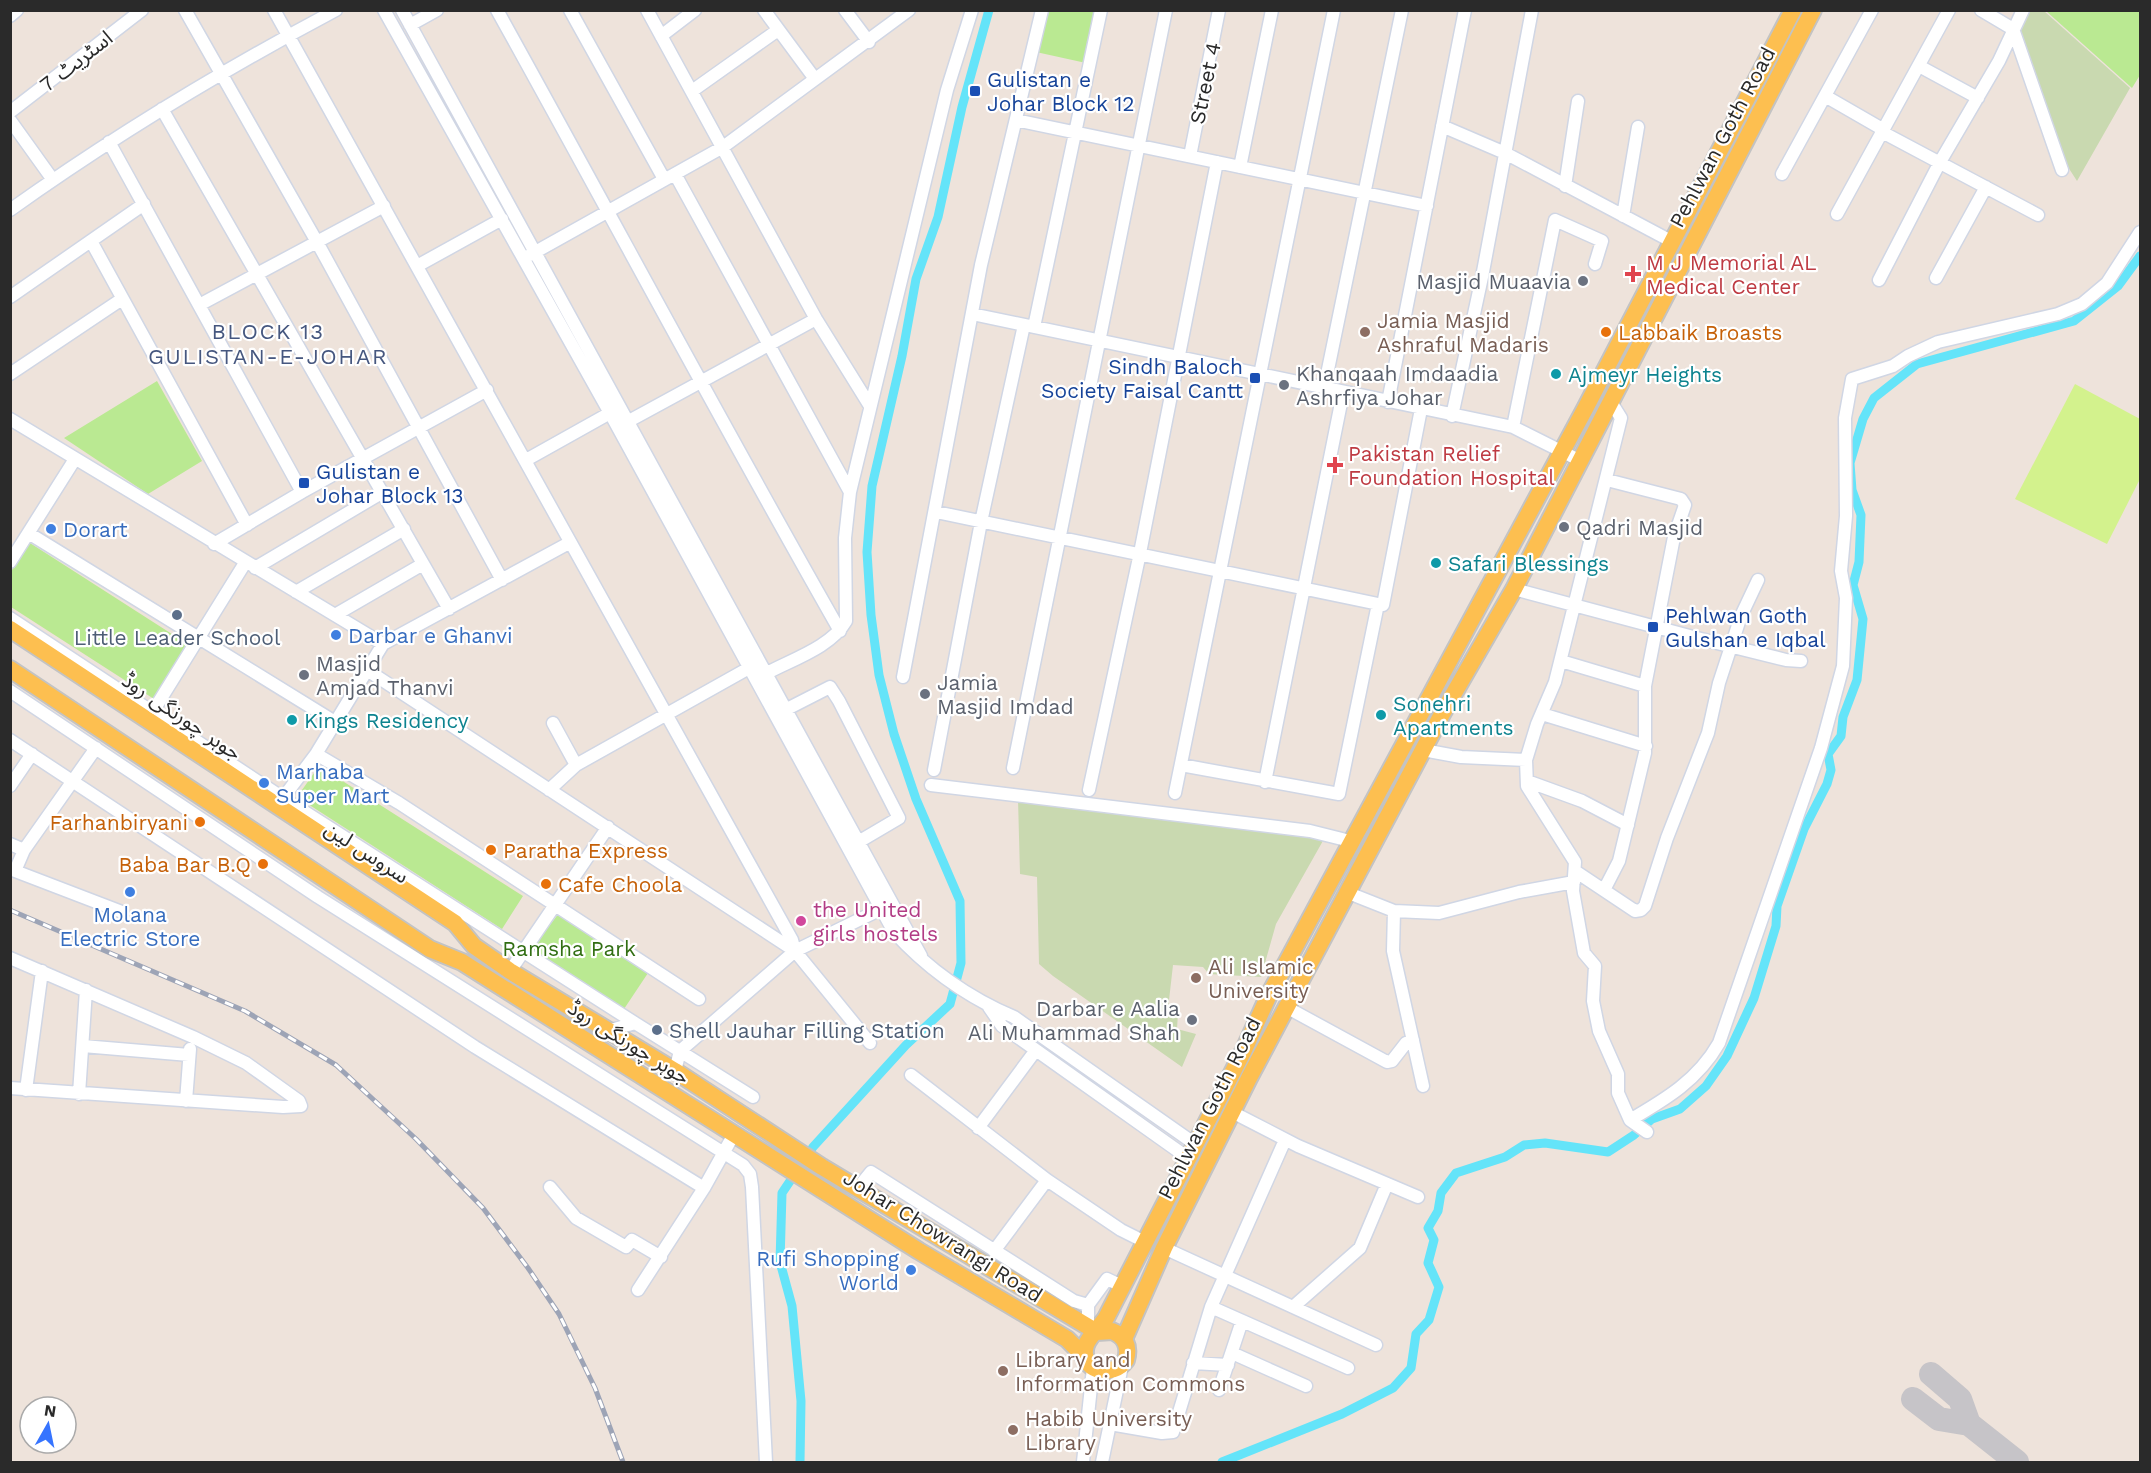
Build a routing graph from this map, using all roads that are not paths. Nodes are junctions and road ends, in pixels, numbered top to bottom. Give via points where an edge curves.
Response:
1 (17, 10) edge
2 (142, 10) edge
3 (185, 10) edge
4 (274, 10) edge
5 (336, 10) edge
6 (384, 10) edge
7 (402, 10) edge
8 (437, 10) edge
9 (497, 10) edge
10 (570, 10) edge
11 (647, 10) edge
12 (695, 10) edge
13 (764, 10) edge
14 (844, 10) edge
15 (909, 10) edge
16 (972, 10) edge
17 (1042, 10) edge
18 (1101, 10) edge
19 (1166, 10) edge
20 (1220, 10) edge
21 (1272, 10) edge
22 (1334, 10) edge
23 (1402, 10) edge
24 (1466, 10) edge
25 (1532, 10) edge
26 (1793, 10) edge
27 (1813, 10) edge
28 (1872, 10) edge
29 (1949, 10) edge
30 (1981, 10) edge
31 (2023, 10) edge
32 (10, 16) edge
33 (410, 25) junction
34 (778, 30) junction
35 (2013, 30) junction
36 (289, 36) junction
37 (661, 36) junction
38 (869, 42) junction
39 (1919, 66) junction
40 (434, 68) junction
41 (222, 74) junction
42 (421, 76) junction
43 (815, 79) junction
44 (692, 91) junction
45 (1825, 96) junction
46 (1977, 98) junction
47 (1578, 101) dead end
48 (162, 109) junction
49 (10, 112) edge
50 (10, 120) edge
51 (1016, 120) junction
52 (1442, 126) junction
53 (1638, 127) dead end
54 (1883, 131) junction
55 (1077, 132) junction
56 (109, 142) junction
57 (1139, 145) junction
58 (723, 147) junction
59 (1505, 153) junction
60 (1190, 156) junction
61 (1217, 162) junction
62 (1940, 162) junction
63 (1240, 167) junction
64 (2061, 170) dead end
65 (1782, 174) dead end
66 (669, 176) junction
67 (53, 180) junction
68 (1299, 180) junction
69 (1566, 186) junction
70 (1986, 187) junction
71 (1366, 193) junction
72 (144, 204) junction
73 (384, 206) junction
74 (1426, 206) junction
75 (10, 210) edge
76 (608, 210) junction
77 (1837, 214) dead end
78 (2037, 215) dead end
79 (1623, 216) junction
80 (502, 219) junction
81 (2140, 232) edge
82 (91, 241) junction
83 (317, 242) junction
84 (1668, 248) junction
85 (536, 251) junction
86 (524, 259) junction
87 (1595, 264) dead end
88 (1681, 265) junction
89 (417, 266) junction
90 (255, 275) junction
91 (1936, 278) dead end
92 (1879, 280) dead end
93 (10, 297) edge
94 (122, 299) junction
95 (201, 304) junction
96 (972, 314) junction
97 (816, 319) junction
98 (1029, 326) junction
99 (1100, 342) junction
100 (769, 343) junction
101 (1616, 349) junction
102 (1179, 358) junction
103 (1633, 358) junction
104 (10, 374) edge
105 (1260, 375) junction
106 (699, 382) junction
107 (1324, 389) junction
108 (488, 390) junction
109 (1343, 393) junction
110 (1388, 402) junction
111 (1611, 402) junction
112 (870, 406) junction
113 (1421, 409) junction
114 (610, 413) junction
115 (1452, 416) junction
116 (10, 419) edge
117 (627, 422) junction
118 (1513, 427) junction
119 (418, 429) junction
120 (1561, 453) junction
121 (364, 458) junction
122 (75, 459) junction
123 (526, 460) junction
124 (1579, 460) junction
125 (651, 475) junction
126 (1607, 480) junction
127 (302, 492) junction
128 (383, 492) junction
129 (850, 492) junction
130 (936, 513) junction
131 (981, 522) junction
132 (247, 525) junction
133 (404, 529) junction
134 (30, 534) junction
135 (1060, 537) junction
136 (569, 543) junction
137 (214, 544) junction
138 (1140, 553) junction
139 (10, 562) edge
140 (423, 564) junction
141 (250, 566) junction
142 (1221, 571) junction
143 (502, 580) junction
144 (1758, 580) dead end
145 (1304, 588) junction
146 (1514, 589) junction
147 (296, 592) junction
148 (1378, 604) junction
149 (1575, 604) junction
150 (449, 609) junction
151 (335, 615) junction
152 (10, 618) edge
153 (1657, 626) junction
154 (10, 629) edge
155 (840, 631) junction
156 (199, 639) junction
157 (10, 642) edge
158 (383, 644) junction
159 (1731, 645) junction
160 (10, 657) edge
161 (1561, 661) junction
162 (1801, 661) dead end
163 (749, 668) junction
164 (10, 669) edge
165 (367, 670) junction
166 (767, 673) junction
167 (903, 677) dead end
168 (1645, 686) junction
169 (10, 691) edge
170 (787, 710) junction
171 (152, 712) junction
172 (1542, 714) junction
173 (665, 716) junction
174 (334, 722) junction
175 (554, 723) dead end
176 (10, 740) edge
177 (1646, 746) junction
178 (96, 748) junction
179 (1423, 750) junction
180 (32, 754) junction
181 (316, 754) junction
182 (1526, 760) junction
183 (576, 765) junction
184 (1180, 765) junction
185 (1013, 768) dead end
186 (934, 770) dead end
187 (73, 781) junction
188 (1527, 781) junction
189 (1265, 782) junction
190 (931, 785) dead end
191 (10, 786) edge
192 (549, 790) junction
193 (1089, 790) dead end
194 (1175, 793) dead end
195 (283, 798) junction
196 (1628, 825) junction
197 (608, 827) junction
198 (860, 841) junction
199 (1350, 841) junction
200 (10, 844) edge
201 (24, 850) junction
202 (1574, 876) junction
203 (1604, 890) junction
204 (1346, 892) junction
205 (554, 904) junction
206 (881, 909) junction
207 (1394, 911) junction
208 (122, 912) dead end
209 (458, 918) junction
210 (474, 945) junction
211 (795, 951) junction
212 (522, 952) junction
213 (10, 958) edge
214 (462, 962) junction
215 (928, 965) junction
216 (510, 970) junction
217 (42, 971) junction
218 (86, 990) junction
219 (699, 999) dead end
220 (988, 1006) junction
221 (1286, 1007) junction
222 (635, 1023) junction
223 (608, 1031) junction
224 (192, 1037) junction
225 (1413, 1040) junction
226 (870, 1043) dead end
227 (83, 1046) junction
228 (1036, 1050) junction
229 (680, 1051) junction
230 (189, 1055) junction
231 (1247, 1063) junction
232 (675, 1071) junction
233 (911, 1075) dead end
234 (1423, 1086) dead end
235 (10, 1088) edge
236 (26, 1090) junction
237 (79, 1094) junction
238 (753, 1097) dead end
239 (186, 1101) junction
240 (1232, 1112) junction
241 (978, 1128) junction
242 (734, 1134) junction
243 (1286, 1140) junction
244 (783, 1141) joint
245 (1192, 1151) junction
246 (723, 1153) junction
247 (773, 1157) joint
248 (1047, 1180) junction
249 (1387, 1184) junction
250 (550, 1187) dead end
251 (704, 1188) junction
252 (858, 1188) junction
253 (1418, 1197) dead end
254 (1145, 1242) junction
255 (1164, 1248) junction
256 (994, 1251) junction
257 (661, 1257) junction
258 (1223, 1275) junction
259 (1122, 1286) junction
260 (638, 1290) dead end
261 (1088, 1305) junction
262 (1211, 1307) junction
263 (1293, 1307) junction
264 (1242, 1321) junction
265 (1092, 1329) junction
266 (1124, 1339) junction
267 (1376, 1345) dead end
268 (1230, 1359) junction
269 (1090, 1363) junction
270 (1193, 1363) junction
271 (1122, 1366) junction
272 (1348, 1368) dead end
273 (1306, 1386) dead end
274 (1219, 1390) dead end
275 (1110, 1424) junction
276 (766, 1462) edge
277 (1083, 1462) edge
278 (1102, 1462) edge

1 - 32 street
2 - 49 street, اسٹریٹ 7
3 - 41 street
4 - 36 street
5 - 36 street
6 - 42 street
7 - 33 street
8 - 33 street
9 - 76 street
10 - 66 street
11 - 37 street
12 - 37 street
13 - 34 street
14 - 38 street
15 - 38 street
16 - 112 street via 947,90
17 - 51 street
18 - 55 street
19 - 57 street
20 - 60 street, Street 4
21 - 63 street
22 - 68 street
23 - 71 street
24 - 52 street
25 - 59 street
26 - 84 main road, Pehlwan Goth Road
27 - 88 main road, Pehlwan Goth Road
28 - 45 street
29 - 39 street
30 - 35 street
31 - 35 street
33 - 40 street
34 - 43 street
34 - 44 street
35 - 46 street
35 - 64 street
36 - 41 street
36 - 73 street
37 - 44 street
38 - 43 street
39 - 46 street
39 - 54 street
40 - 42 street
40 - 85 street
41 - 48 street
41 - 83 street
42 - 80 street
43 - 58 street
44 - 58 street
45 - 54 street
45 - 65 street
46 - 62 street
47 - 69 street
48 - 56 street
48 - 90 street
50 - 67 street
51 - 55 street
51 - 96 street
52 - 59 street
52 - 74 street
53 - 79 street
54 - 62 street
54 - 77 street
55 - 57 street
55 - 98 street
56 - 67 street
56 - 72 street
57 - 60 street
57 - 99 street
58 - 66 street
58 - 97 street
59 - 69 street
59 - 115 street
60 - 61 street
61 - 63 street
61 - 102 street
62 - 70 street
62 - 92 street
63 - 68 street
66 - 76 street
66 - 100 street
67 - 75 street
68 - 71 street
68 - 105 street
69 - 79 street
70 - 78 street
70 - 91 street
71 - 74 street
71 - 107 street
72 - 82 street
72 - 95 street
73 - 83 street
73 - 89 street
74 - 110 street
76 - 85 street
76 - 106 street
79 - 84 street
80 - 86 street
80 - 89 street
81 - 202 street via 2107,283 2082,304 2047,317 1938,342 1893,366 1852,379 1845,418 1843,666 1821,748 1719,1043 1708,1062 1687,1084 1638,1126 1618,1093 1618,1074 1599,1031 1593,1000 1595,966 1584,953
82 - 93 street
82 - 94 street
83 - 90 street
83 - 119 street
84 - 88 main road
84 - 101 main road, Pehlwan Goth Road
85 - 86 street
85 - 117 street
86 - 114 street
87 - 118 street via 1602,241 1555,220
88 - 103 main road, Pehlwan Goth Road
89 - 108 street
90 - 95 street
90 - 121 street
94 - 104 street
94 - 132 street
95 - 127 street
96 - 98 street
96 - 130 street
97 - 100 street
97 - 112 street
98 - 99 street
98 - 131 street
99 - 102 street
99 - 135 street
100 - 106 street
100 - 129 street
101 - 103 main road
101 - 120 main road, Pehlwan Goth Road
102 - 105 street
102 - 138 street
103 - 111 main road, Pehlwan Goth Road
105 - 107 street
105 - 142 street
106 - 117 street
106 - 155 street
107 - 109 street
108 - 119 street
108 - 123 street
109 - 110 street
109 - 145 street
110 - 113 street
111 - 124 main road, Pehlwan Goth Road
111 - 126 street via 1621,418
112 - 129 street
113 - 115 street
113 - 148 street via 1383,605
114 - 123 street
114 - 125 street
115 - 118 street
116 - 122 street
117 - 125 street
118 - 120 street
119 - 121 street
119 - 143 street
120 - 124 street
120 - 199 main road, Pehlwan Goth Road
121 - 127 street
121 - 128 street
122 - 134 street
122 - 137 street
123 - 136 street
124 - 146 main road, Pehlwan Goth Road
125 - 163 street
125 - 166 street
126 - 149 street
126 - 153 street via 1685,502 1674,537
127 - 132 street
128 - 133 street
128 - 141 street
129 - 155 street via 845,538 846,621
130 - 131 street
130 - 167 street
131 - 135 street
131 - 186 street
132 - 137 street
133 - 140 street
133 - 147 street
134 - 139 street
134 - 156 street
135 - 138 street
135 - 185 street
136 - 143 street
136 - 173 street
137 - 141 street
138 - 142 street
138 - 193 street
140 - 150 street
140 - 151 street
141 - 147 street
141 - 156 street
142 - 145 street
142 - 184 street
143 - 150 street
144 - 159 street
145 - 148 street
145 - 189 street
146 - 149 street
146 - 179 main road, Pehlwan Goth Road
147 - 151 street
148 - 189 street via 1339,794
149 - 153 street
149 - 161 street
150 - 158 street
151 - 158 street
152 - 171 street, سروس لین
153 - 159 street
153 - 168 street
154 - 209 main road, جوہر چورنگی روڈ
155 - 166 street
156 - 171 street
156 - 174 street
157 - 210 main road, جوہر چورنگی روڈ via 445,930
158 - 165 street
159 - 162 street
159 - 203 street via 1708,733 1645,906 1635,911
160 - 214 main road, جوہر چورنگی روڈ via 434,938
161 - 168 street
161 - 172 street
163 - 173 street
163 - 206 street
164 - 214 main road, جوہر چورنگی روڈ via 430,949
165 - 174 street
165 - 192 street
166 - 170 street
168 - 177 street
169 - 178 street
170 - 198 street
170 - 198 street via 830,687 838,701 899,818
171 - 195 street, سروس لین
172 - 177 street
172 - 182 street
173 - 183 street
173 - 211 street
174 - 181 street
175 - 183 street
176 - 180 street
177 - 196 street
178 - 187 street
178 - 246 street via 318,897
179 - 182 street via 1461,757
179 - 204 main road, Pehlwan Goth Road
180 - 187 street
180 - 191 street
181 - 195 street
181 - 205 street
182 - 188 street
183 - 192 street
184 - 189 street
184 - 194 street
187 - 201 street
187 - 251 street via 475,1047
188 - 196 street via 1582,801
188 - 202 street via 1575,862
190 - 199 street via 1310,831
192 - 197 street
195 - 209 street, سروس لین
196 - 203 street via 1619,861
197 - 205 street
197 - 211 street
198 - 215 street
199 - 231 main road, Pehlwan Goth Road via 1268,997
200 - 201 street
201 - 208 street via 17,872
202 - 203 street
202 - 207 street via 1439,913
204 - 207 street
204 - 221 main road, Pehlwan Goth Road
205 - 212 street
205 - 219 street
206 - 211 street
206 - 215 street via 894,932
207 - 225 street via 1392,943
209 - 210 main road, جوہر چورنگی روڈ
209 - 212 street, سروس لین
210 - 216 main road, جوہر چورنگی روڈ
211 - 226 street
211 - 229 street
212 - 216 street
212 - 222 street, سروس لین
213 - 217 street
214 - 242 main road, جوہر چورنگی روڈ
215 - 220 street
216 - 223 main road, جوہر چورنگی روڈ
217 - 218 street
217 - 236 street
218 - 224 street
218 - 227 street
220 - 228 street via 1002,1026
220 - 245 street via 1014,1017
221 - 225 street via 1387,1062
221 - 231 main road, Pehlwan Goth Road
222 - 223 street
222 - 229 street, سروس لین
223 - 232 main road, جوہر چورنگی روڈ
224 - 230 street
224 - 239 street via 246,1063 301,1106
225 - 234 street
227 - 230 street
227 - 237 street
228 - 241 street
228 - 245 street
229 - 232 street
229 - 238 street, سروس لین
230 - 239 street
231 - 240 main road, Pehlwan Goth Road
231 - 245 main road, Pehlwan Goth Road
232 - 244 main road, جوہر چورنگی روڈ
233 - 241 street
235 - 236 street
236 - 237 street
237 - 239 street
240 - 243 street
240 - 255 main road, Pehlwan Goth Road
241 - 248 street
242 - 246 street
242 - 247 main road, جوہر چورنگی روڈ
243 - 249 street
243 - 258 street
244 - 252 main road, Johar Chowrangi Road
245 - 254 main road, Pehlwan Goth Road
246 - 251 street
246 - 276 street via 746,1168 752,1187
247 - 269 main road, Johar Chowrangi Road via 1066,1339
248 - 254 street
248 - 256 street
249 - 253 street
249 - 263 street via 1360,1248
250 - 257 street via 579,1220 626,1247 632,1240
251 - 257 street
252 - 256 street via 871,1172
252 - 265 main road, Johar Chowrangi Road
254 - 259 main road, Pehlwan Goth Road
255 - 258 street
255 - 266 main road, Pehlwan Goth Road
256 - 261 street via 1074,1301
257 - 260 street
258 - 262 street
258 - 263 street
259 - 261 street via 1107,1279
259 - 265 main road, Pehlwan Goth Road
261 - 265 street
262 - 264 street
262 - 270 street
263 - 267 street
264 - 268 street
264 - 272 street
265 - 266 main road via 1112,1330
265 - 269 main road via 1086,1344
266 - 271 main road via 1128,1353
268 - 270 street
268 - 273 street
268 - 274 street
269 - 271 main road via 1108,1372
269 - 277 street
270 - 275 street via 1173,1432
271 - 275 street
275 - 278 street

